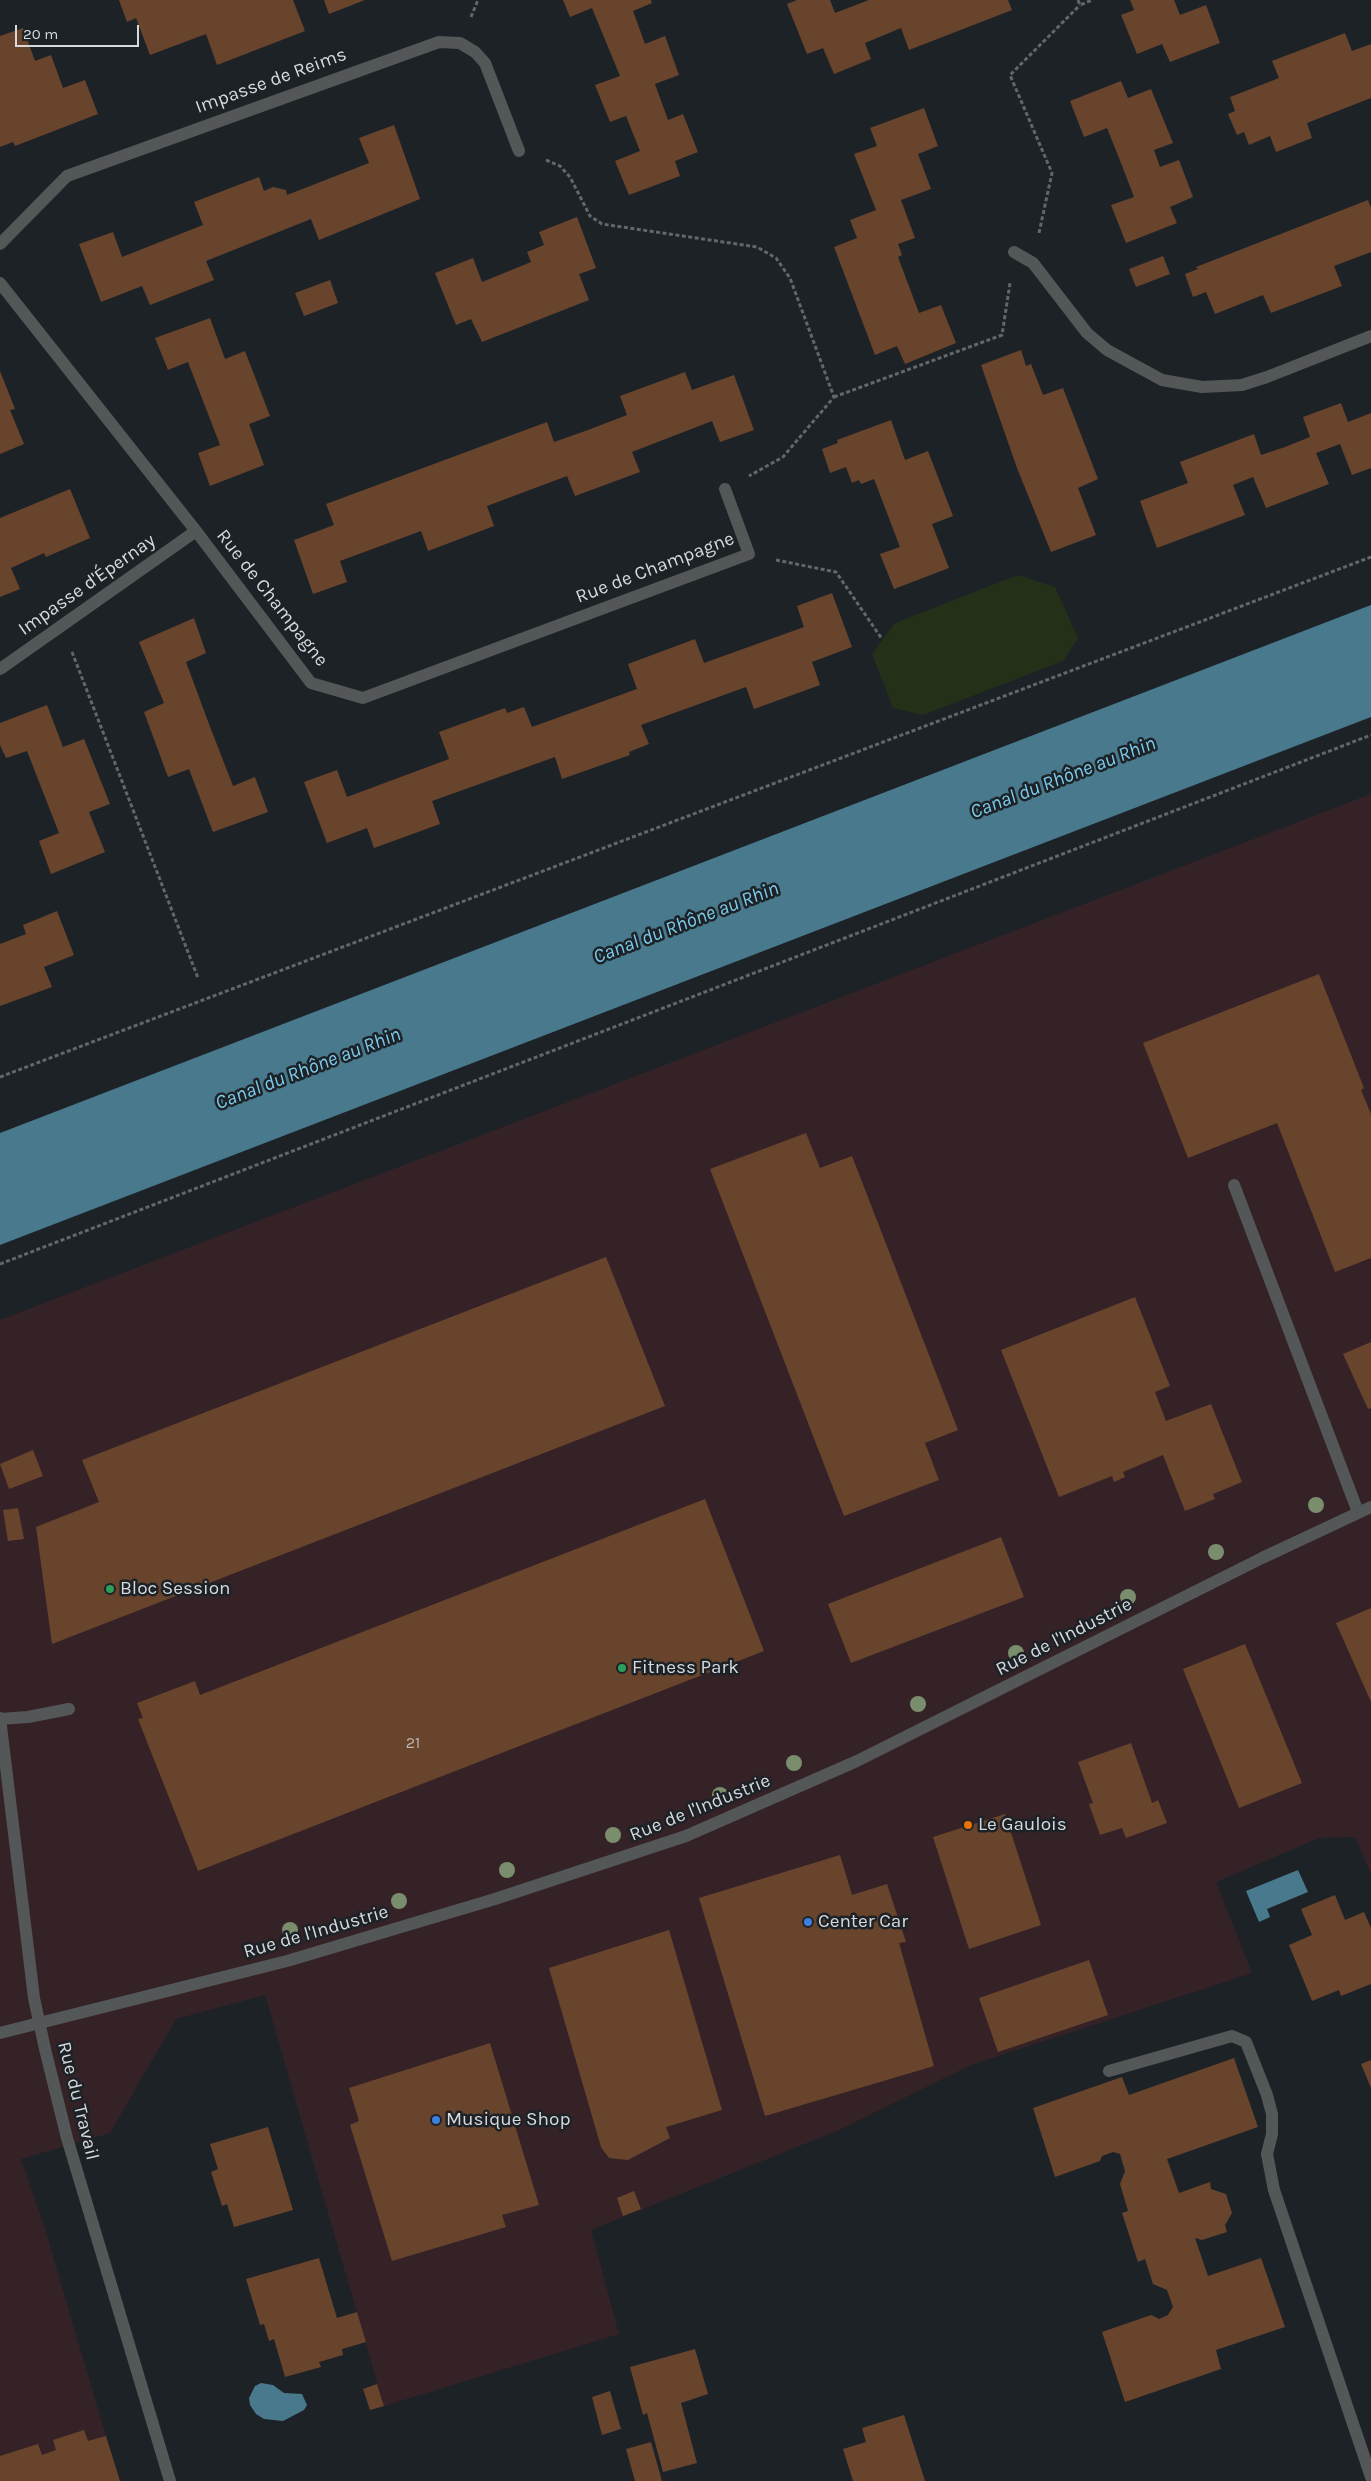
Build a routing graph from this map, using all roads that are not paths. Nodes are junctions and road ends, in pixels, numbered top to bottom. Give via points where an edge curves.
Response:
1 (519, 151) road end
2 (0, 244) edge
3 (1014, 252) road end
4 (0, 283) edge
5 (1371, 336) edge
6 (725, 489) road end
7 (196, 531) junction
8 (0, 669) edge
9 (1234, 1185) dead end
10 (1371, 1507) edge
11 (1358, 1512) junction
12 (69, 1709) dead end
13 (0, 1718) edge
14 (39, 2022) junction
15 (0, 2034) edge
16 (1109, 2071) dead end
17 (1371, 2477) edge
18 (170, 2481) edge

1 - 2 street, Impasse de Reims via 485,63 460,43 439,42 67,176
3 - 5 street via 1034,263 1087,333 1107,350 1162,380 1202,387 1242,385
4 - 7 street, Rue de Champagne
6 - 7 street, Rue de Champagne via 749,554 363,698 311,683
7 - 8 street, Impasse d'Épernay
9 - 11 street
10 - 11 street, Rue de l'Industrie
11 - 14 street, Rue de l'Industrie via 865,1757 686,1836 569,1876 287,1961
12 - 13 street via 28,1717
13 - 14 street, Rue du Travail
14 - 15 street, Rue de l'Industrie
14 - 18 street, Rue du Travail via 67,2138
16 - 17 street via 1232,2036 1246,2042 1272,2114 1272,2134 1266,2154 1274,2190

